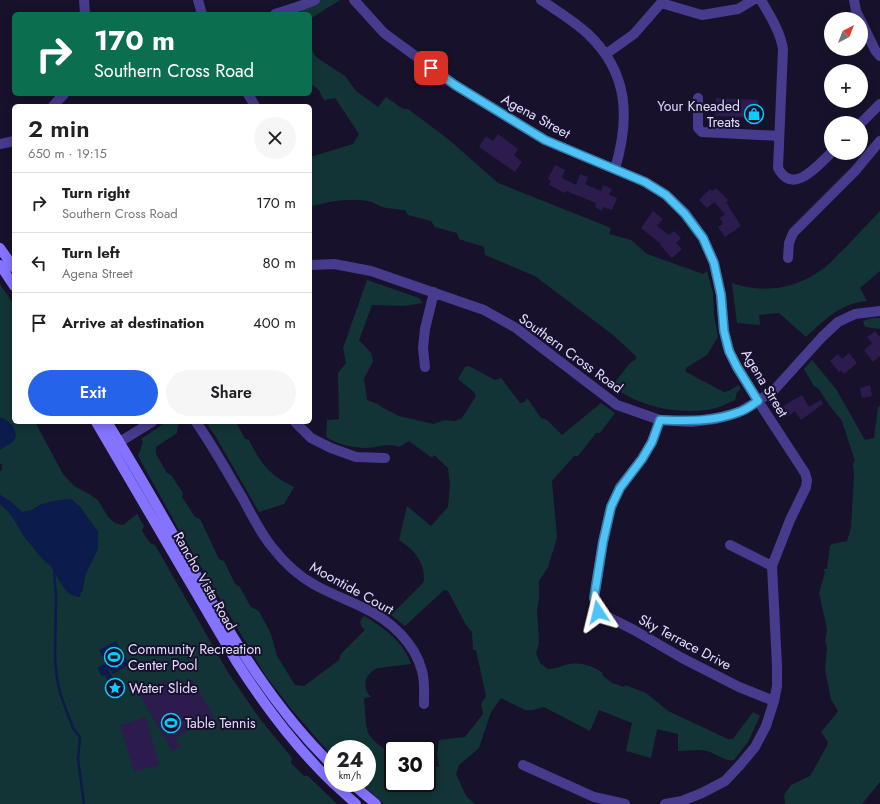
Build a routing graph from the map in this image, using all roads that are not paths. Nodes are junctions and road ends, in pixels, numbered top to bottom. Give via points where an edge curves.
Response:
1 (84, 0) edge
2 (198, 0) edge
3 (315, 0) edge
4 (354, 0) edge
5 (541, 0) edge
6 (753, 0) edge
7 (761, 0) edge
8 (854, 0) edge
9 (661, 2) edge
10 (85, 12) edge
11 (201, 12) edge
12 (281, 12) edge
13 (857, 12) edge
14 (868, 35) edge
15 (606, 54) junction
16 (880, 56) edge
17 (62, 96) edge
18 (698, 98) dead end
19 (55, 104) edge
20 (880, 104) edge
21 (868, 116) edge
22 (779, 136) junction
23 (12, 141) edge
24 (880, 141) edge
25 (0, 144) edge
26 (824, 160) edge
27 (615, 169) junction
28 (0, 248) edge
29 (788, 258) dead end
30 (0, 265) edge
31 (12, 265) edge
32 (312, 265) edge
33 (12, 283) edge
34 (434, 292) junction
35 (880, 311) edge
36 (425, 367) dead end
37 (758, 401) junction
38 (660, 420) junction
39 (98, 424) edge
40 (108, 424) edge
41 (149, 424) edge
42 (197, 424) edge
43 (297, 424) edge
44 (115, 444) junction
45 (385, 458) dead end
46 (730, 544) dead end
47 (772, 566) junction
48 (774, 701) junction
49 (424, 704) dead end
50 (324, 756) edge
51 (523, 765) dead end
52 (324, 774) edge
53 (343, 792) edge
54 (362, 792) edge
55 (356, 804) edge
56 (376, 804) edge
57 (625, 804) edge
58 (665, 804) edge

1 - 10 street
2 - 11 street
3 - 12 street
4 - 27 street, Agena Street via 384,33 455,85 545,140
5 - 15 street via 588,34
6 - 9 street via 738,9 702,15
7 - 22 street via 775,24 783,49
8 - 13 street
9 - 15 street via 634,34
14 - 16 street
15 - 27 street via 620,84 624,105 624,128
17 - 19 street
18 - 22 street via 698,128 702,132
20 - 21 street
22 - 26 street via 778,168 783,176 789,179 802,178
23 - 25 street
24 - 29 street via 855,171 793,233 789,242
27 - 37 street, Agena Street via 645,182 666,195 685,214 703,238 714,263 729,351
28 - 31 main road
30 - 33 main road
32 - 34 street, Southern Cross Road via 334,264 371,271
34 - 36 street via 424,329
34 - 38 street, Southern Cross Road via 484,310 516,328 613,402
35 - 37 street, Southern Cross Road via 855,314 838,322 822,336 775,389
37 - 38 street, Southern Cross Road via 740,412 716,419 692,422
37 - 47 street, Agena Street via 807,480
38 - 48 street, Sky Terrace Drive via 652,442 620,488 611,507 594,598 598,612 682,658
39 - 44 main road, Rancho Vista Road
40 - 44 main road, Rancho Vista Road
41 - 44 street
42 - 49 street, Moontide Court via 256,524 292,569 314,584 381,617 416,652 423,671
43 - 45 street via 311,438 331,448 356,457
44 - 50 main road, Rancho Vista Road via 263,684 294,724
44 - 52 main road, Rancho Vista Road via 254,690 281,726
46 - 47 street
47 - 48 street, Agena Street via 777,666
48 - 58 street, Agena Street via 766,726 755,747 725,781 682,801
51 - 57 street via 594,797
53 - 55 main road, Rancho Vista Road
54 - 56 main road

